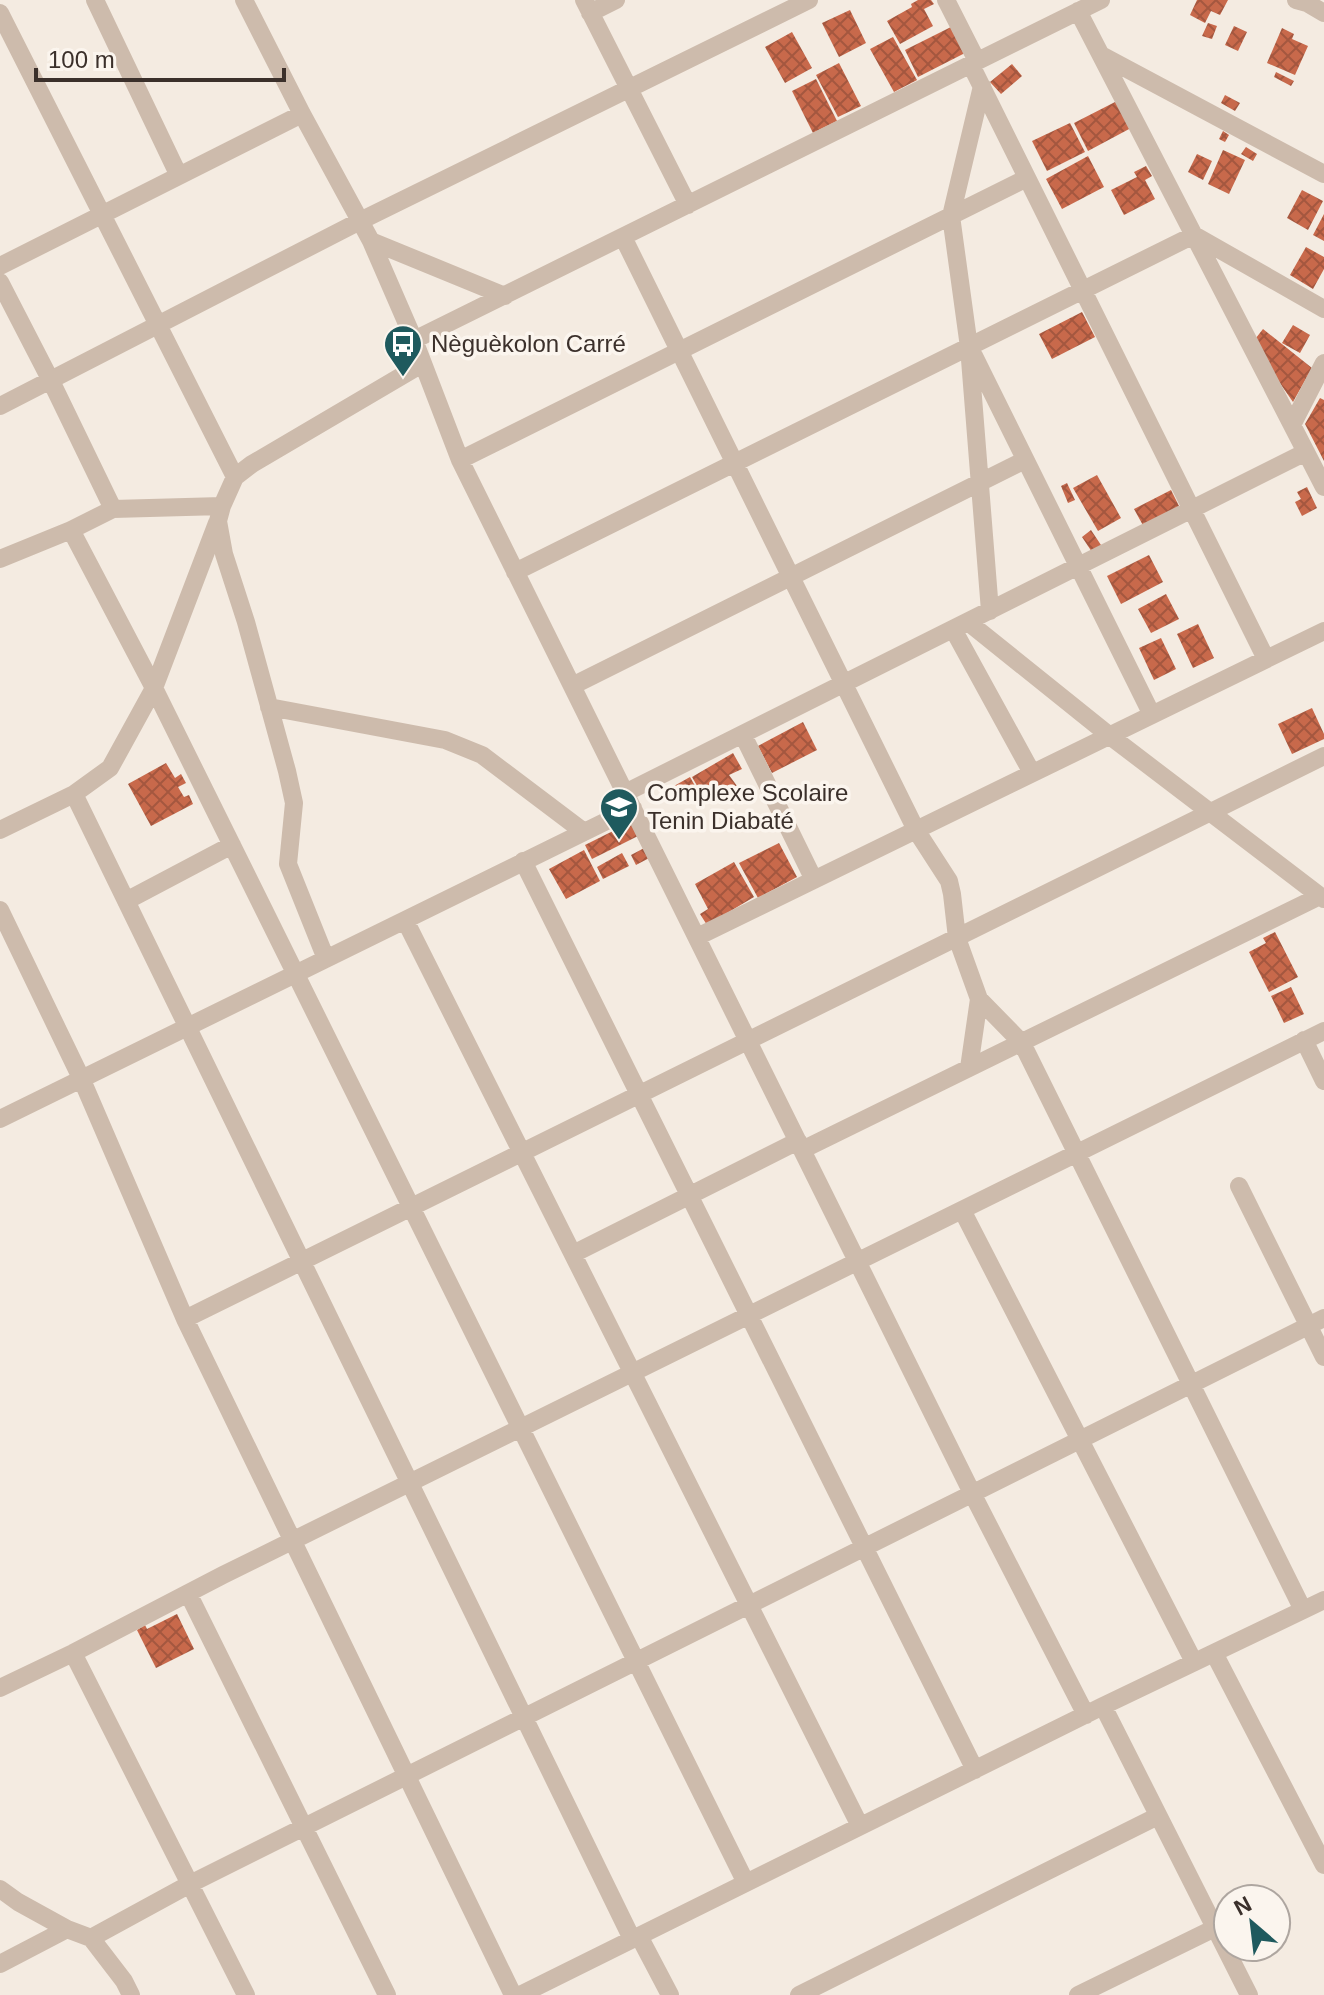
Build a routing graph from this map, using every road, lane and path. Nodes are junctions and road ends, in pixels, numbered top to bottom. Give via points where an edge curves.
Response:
1 (95, 0) edge
2 (244, 0) edge
3 (616, 0) edge
4 (946, 0) edge
5 (1101, 0) edge
6 (807, 1) edge
7 (587, 6) edge
8 (1078, 11) junction
9 (0, 13) edge
10 (1101, 55) junction
11 (974, 63) junction
12 (982, 86) junction
13 (629, 90) junction
14 (302, 114) junction
15 (1324, 174) edge
16 (179, 176) junction
17 (1027, 178) junction
18 (688, 205) junction
19 (103, 215) junction
20 (951, 216) junction
21 (360, 221) junction
22 (1194, 235) junction
23 (623, 237) junction
24 (371, 241) junction
25 (0, 266) edge
26 (0, 282) edge
27 (1083, 290) junction
28 (505, 296) junction
29 (1324, 309) edge
30 (159, 326) junction
31 (414, 340) junction
32 (969, 347) junction
33 (679, 351) junction
34 (1324, 363) edge
35 (422, 364) junction
36 (51, 381) junction
37 (0, 406) edge
38 (1292, 425) junction
39 (1306, 452) junction
40 (460, 460) junction
41 (1025, 460) junction
42 (735, 463) junction
43 (235, 477) junction
44 (980, 483) junction
45 (1324, 487) edge
46 (113, 509) junction
47 (1192, 509) junction
48 (220, 513) junction
49 (71, 530) junction
50 (0, 559) edge
51 (1078, 567) junction
52 (515, 572) junction
53 (791, 577) junction
54 (990, 611) junction
55 (961, 625) junction
56 (1324, 631) edge
57 (1266, 659) junction
58 (844, 684) junction
59 (572, 686) junction
60 (154, 688) junction
61 (269, 707) junction
62 (1152, 715) junction
63 (743, 735) junction
64 (1110, 736) junction
65 (1324, 756) edge
66 (1032, 773) junction
67 (74, 794) junction
68 (629, 800) junction
69 (1211, 812) junction
70 (0, 830) edge
71 (916, 830) junction
72 (584, 832) junction
73 (232, 845) junction
74 (523, 861) junction
75 (814, 880) junction
76 (1322, 897) edge
77 (126, 901) junction
78 (0, 910) edge
79 (405, 920) junction
80 (697, 937) junction
81 (957, 938) junction
82 (326, 959) junction
83 (295, 974) junction
84 (979, 999) junction
85 (188, 1027) junction
86 (1324, 1031) edge
87 (1304, 1040) junction
88 (748, 1041) junction
89 (1022, 1043) junction
90 (969, 1068) junction
91 (82, 1080) junction
92 (1324, 1081) edge
93 (639, 1095) junction
94 (0, 1119) edge
95 (800, 1145) junction
96 (522, 1153) junction
97 (1076, 1153) junction
98 (1239, 1186) dead end
99 (689, 1195) junction
100 (411, 1207) junction
101 (962, 1210) junction
102 (573, 1254) junction
103 (302, 1261) junction
104 (858, 1261) junction
105 (749, 1315) junction
106 (185, 1319) junction
107 (1316, 1322) edge
108 (1324, 1357) edge
109 (632, 1373) junction
110 (1191, 1384) junction
111 (520, 1428) junction
112 (1080, 1439) junction
113 (410, 1483) junction
114 (972, 1493) junction
115 (293, 1541) junction
116 (864, 1547) junction
117 (188, 1593) junction
118 (1324, 1600) edge
119 (749, 1604) junction
120 (1303, 1610) junction
121 (73, 1653) junction
122 (1214, 1653) junction
123 (636, 1661) junction
124 (1194, 1662) junction
125 (0, 1688) edge
126 (1094, 1710) junction
127 (524, 1717) junction
128 (975, 1770) junction
129 (407, 1775) junction
130 (1158, 1816) junction
131 (860, 1826) junction
132 (304, 1827) junction
133 (1324, 1865) edge
134 (746, 1883) junction
135 (190, 1884) junction
136 (0, 1889) edge
137 (1212, 1922) edge
138 (67, 1929) junction
139 (1212, 1929) edge
140 (91, 1938) junction
141 (636, 1938) junction
142 (1233, 1963) edge
143 (0, 1964) edge
144 (521, 1994) edge
145 (131, 1995) edge
146 (246, 1995) edge
147 (387, 1995) edge
148 (670, 1995) edge
149 (799, 1995) edge
150 (1078, 1995) edge
151 (1249, 1995) edge

1 - 16 street
2 - 14 street
3 - 7 street
4 - 11 street
5 - 8 street
6 - 13 street
7 - 13 street
8 - 10 street
8 - 11 street
9 - 19 street
10 - 15 street
10 - 22 street
11 - 12 street
11 - 18 street
12 - 17 street
12 - 20 street
13 - 18 street
13 - 21 street
14 - 16 street
14 - 21 street
16 - 19 street
17 - 20 street
17 - 27 street
18 - 23 street
19 - 25 street
19 - 30 street
20 - 32 street
20 - 33 street
21 - 24 street
21 - 30 street
22 - 27 street
22 - 29 street
22 - 38 street
23 - 28 street
23 - 33 street
24 - 28 street
24 - 31 street
26 - 36 street
27 - 32 street
27 - 47 street
28 - 31 street
30 - 36 street
30 - 43 street
31 - 35 street
32 - 41 street
32 - 42 street
32 - 44 street
33 - 40 street
33 - 42 street
34 - 38 street
35 - 40 street
35 - 43 street
36 - 37 street
36 - 46 street
38 - 39 street
39 - 45 street
39 - 47 street
40 - 52 street
41 - 44 street
41 - 51 street
42 - 52 street
42 - 53 street
43 - 48 street
44 - 53 street
44 - 54 street
46 - 48 street
46 - 49 street
47 - 51 street
47 - 57 street
48 - 60 street
48 - 61 street via 224,554
49 - 50 street
49 - 60 street
51 - 54 street
51 - 62 street
52 - 59 street
53 - 58 street
53 - 59 street
54 - 55 street
55 - 58 street
55 - 64 street
55 - 66 street
56 - 57 street
57 - 62 street
58 - 63 street
58 - 71 street
59 - 68 street
60 - 67 street via 110,768
60 - 73 street
61 - 72 street via 445,740 482,755
61 - 82 street via 294,803 288,864
62 - 64 street
63 - 68 street
63 - 75 street
64 - 66 street
64 - 69 street
65 - 69 street
66 - 71 street
67 - 70 street
67 - 77 street
68 - 72 street
68 - 80 street
69 - 76 street
69 - 81 street
71 - 75 street
71 - 81 street via 949,881
72 - 74 street
73 - 77 street
73 - 83 street
74 - 79 street
74 - 93 street
75 - 80 street
76 - 89 street
77 - 85 street
78 - 91 street
79 - 82 street
79 - 96 street
80 - 88 street
81 - 84 street
81 - 88 street
82 - 83 street
83 - 85 street
83 - 100 street
84 - 89 street
84 - 90 street
85 - 91 street
85 - 103 street
86 - 87 street
87 - 92 street
87 - 97 street
88 - 93 street
88 - 95 street
89 - 90 street
89 - 97 street
90 - 95 street
91 - 94 street
91 - 106 street
93 - 96 street
93 - 99 street
95 - 99 street
95 - 104 street
96 - 100 street
96 - 102 street
97 - 101 street
97 - 110 street
98 - 107 street
99 - 102 street
99 - 105 street
100 - 103 street
100 - 111 street
101 - 104 street
101 - 112 street
102 - 109 street
103 - 106 street
103 - 113 street
104 - 105 street
104 - 114 street
105 - 109 street
105 - 116 street
106 - 115 street
107 - 108 street
107 - 110 street
109 - 111 street
109 - 119 street
110 - 112 street
110 - 120 street
111 - 113 street
111 - 123 street
112 - 114 street
112 - 124 street
113 - 115 street
113 - 127 street
114 - 116 street
114 - 126 street
115 - 117 street
115 - 129 street
116 - 119 street
116 - 128 street
117 - 121 street
117 - 132 street
118 - 120 street
119 - 123 street
119 - 131 street
120 - 122 street
121 - 125 street
121 - 135 street
122 - 124 street
122 - 133 street
123 - 127 street
123 - 134 street
124 - 126 street
126 - 128 street
126 - 130 street
127 - 129 street
127 - 141 street
128 - 131 street
129 - 132 street
129 - 144 street
130 - 137 street
130 - 149 street
131 - 134 street
132 - 135 street
132 - 147 street
134 - 141 street
135 - 140 street
135 - 146 street
136 - 138 street
138 - 140 street
138 - 143 street
139 - 150 street
140 - 145 street
141 - 144 street
141 - 148 street
142 - 151 street

